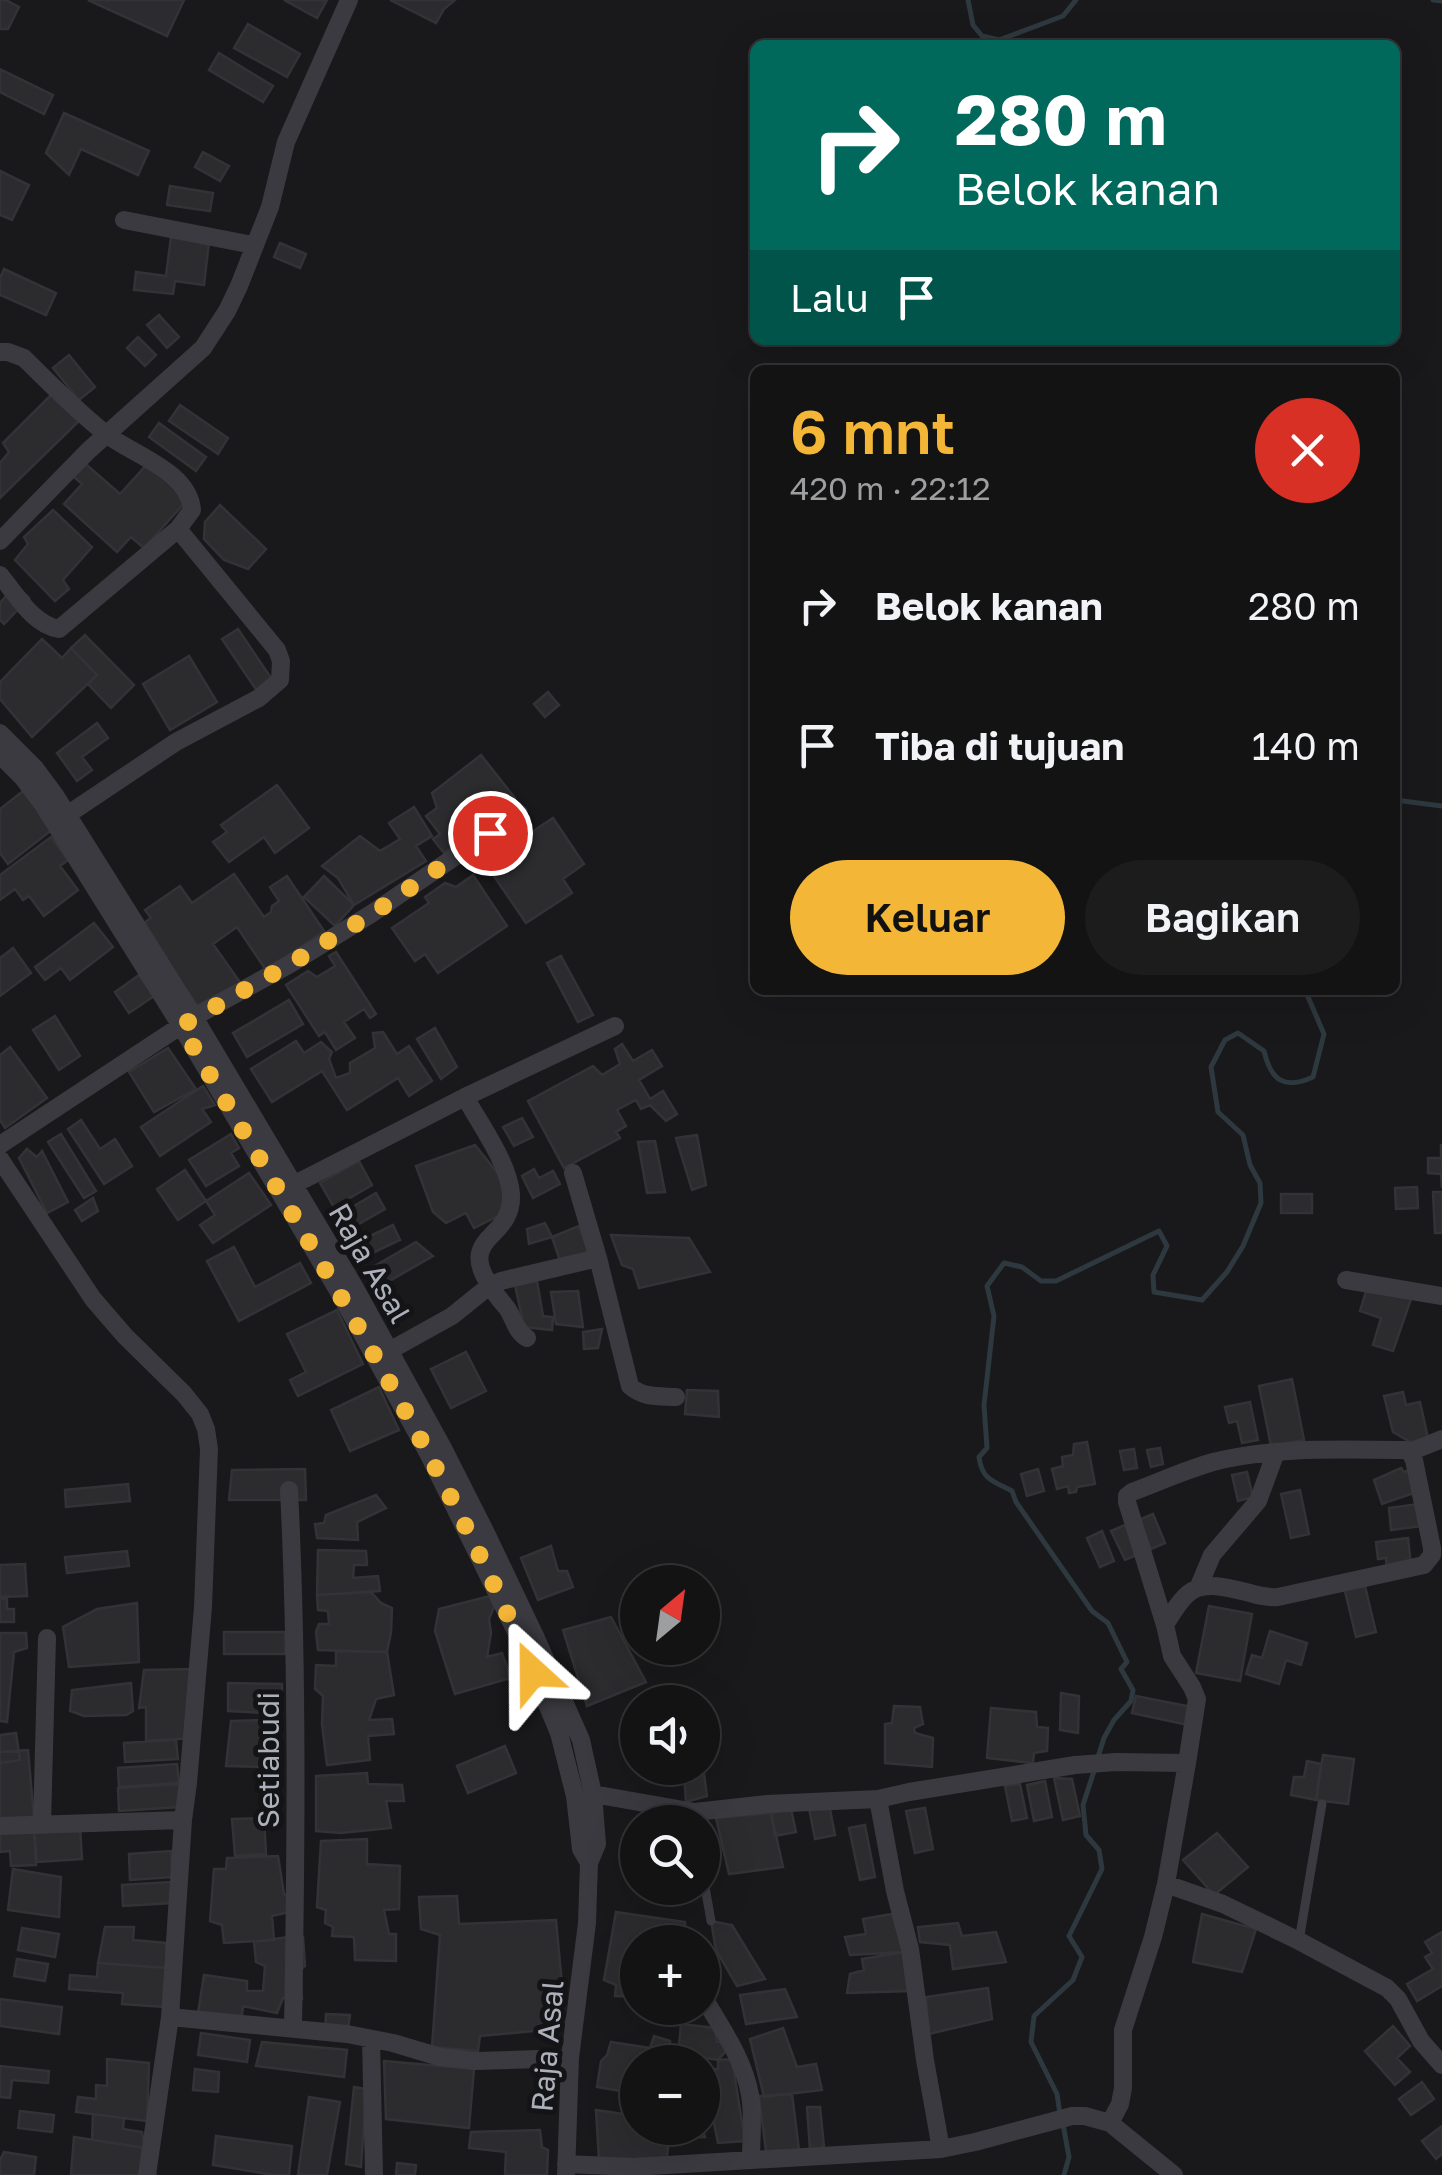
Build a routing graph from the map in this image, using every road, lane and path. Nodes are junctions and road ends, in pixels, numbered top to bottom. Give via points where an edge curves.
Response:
1 (349, 0) edge
2 (124, 220) dead end
3 (253, 245) junction
4 (0, 352) edge
5 (106, 434) junction
6 (178, 529) junction
7 (0, 541) edge
8 (0, 575) edge
9 (0, 733) edge
10 (0, 755) edge
11 (519, 813) dead end
12 (67, 815) junction
13 (187, 1021) junction
14 (615, 1026) dead end
15 (465, 1097) junction
16 (0, 1146) edge
17 (0, 1159) edge
18 (572, 1174) dead end
19 (293, 1185) junction
20 (598, 1258) junction
21 (1346, 1280) dead end
22 (488, 1287) junction
23 (1442, 1296) edge
24 (527, 1338) dead end
25 (382, 1355) junction
26 (676, 1397) dead end
27 (1442, 1438) edge
28 (1276, 1452) junction
29 (1410, 1452) junction
30 (289, 1490) dead end
31 (1199, 1586) junction
32 (1165, 1624) junction
33 (48, 1638) dead end
34 (1186, 1763) junction
35 (592, 1794) junction
36 (878, 1799) junction
37 (1322, 1804) dead end
38 (642, 1805) edge
39 (720, 1813) edge
40 (183, 1820) junction
41 (42, 1824) junction
42 (0, 1826) edge
43 (589, 1863) junction
44 (1166, 1884) junction
45 (708, 1905) edge
46 (711, 1921) dead end
47 (1300, 1940) junction
48 (170, 2018) junction
49 (719, 2025) edge
50 (292, 2029) junction
51 (371, 2039) junction
52 (570, 2058) junction
53 (1442, 2065) edge
54 (1110, 2123) junction
55 (941, 2149) junction
56 (751, 2159) junction
57 (566, 2170) edge
58 (147, 2175) edge
59 (374, 2175) edge
60 (1174, 2175) edge

1 - 3 street via 286,142
2 - 3 street
3 - 5 street via 233,298 202,348
4 - 5 street via 24,358
5 - 6 street via 171,474 191,498 192,510
5 - 7 street
6 - 8 street via 60,629 36,619
6 - 12 street via 277,650 280,680
9 - 12 street, Raja Asal
10 - 13 street, Raja Asal via 33,790
11 - 13 street via 355,924
12 - 13 street, Raja Asal
13 - 16 street
13 - 19 street, Raja Asal
13 - 25 street, Raja Asal via 340,1294
14 - 15 street
15 - 19 street
15 - 22 street via 511,1191 509,1213 479,1253
17 - 40 street via 94,1299 184,1394 206,1429 203,1607
18 - 20 street
19 - 25 street, Raja Asal
20 - 22 street
20 - 26 street via 630,1386 649,1396
21 - 23 street
22 - 24 street
22 - 25 street
25 - 35 street, Raja Asal via 443,1448 535,1636 580,1740
25 - 43 street, Raja Asal via 564,1748
27 - 29 street
28 - 29 street
28 - 31 street via 1258,1501 1212,1555
28 - 32 street via 1212,1463 1128,1496
29 - 31 street via 1432,1548 1424,1565 1270,1598
30 - 50 street, Setiabudi via 295,1629
31 - 32 street
32 - 34 street via 1172,1656 1197,1700
33 - 41 street
34 - 36 street via 1075,1765
34 - 44 street
35 - 38 street
35 - 43 street, Raja Asal via 596,1844
36 - 39 street
36 - 55 street
37 - 47 lane
40 - 41 street
40 - 48 street
41 - 42 street
43 - 52 street, Raja Asal
44 - 47 street
44 - 54 street via 1123,2030 1123,2088
45 - 46 lane
47 - 53 street via 1387,1988
48 - 50 street
48 - 58 street
49 - 56 street via 747,2084
50 - 51 street
51 - 52 street via 476,2061
51 - 59 street
52 - 57 street, Raja Asal
54 - 55 street via 1072,2116
54 - 60 street
55 - 56 street
56 - 57 street

